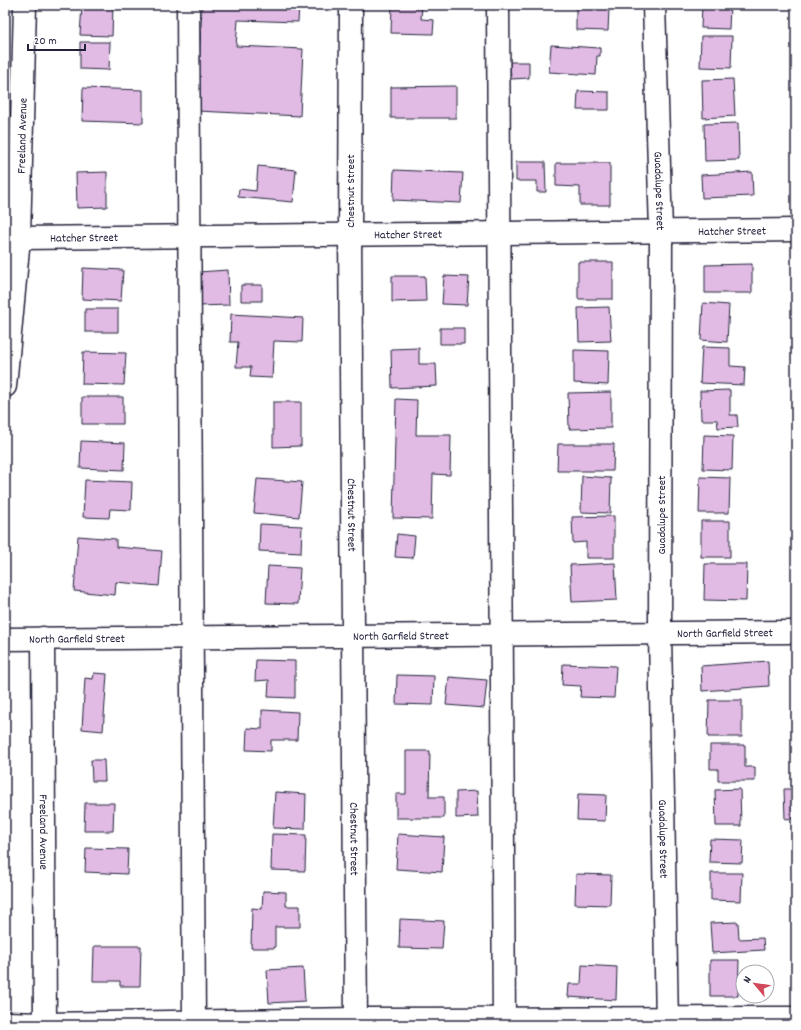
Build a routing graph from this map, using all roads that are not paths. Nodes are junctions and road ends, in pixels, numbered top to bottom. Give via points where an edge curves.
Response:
1 (25, 5) edge
2 (188, 5) edge
3 (351, 5) edge
4 (498, 5) edge
5 (654, 5) edge
6 (796, 230) edge
7 (661, 231) junction
8 (500, 233) junction
9 (350, 234) junction
10 (189, 236) junction
11 (19, 238) junction
12 (5, 386) edge
13 (796, 632) edge
14 (660, 633) junction
15 (502, 635) junction
16 (354, 636) junction
17 (191, 637) junction
18 (43, 638) junction
19 (5, 639) edge
20 (796, 1018) edge
21 (356, 1022) edge
22 (504, 1022) edge
23 (667, 1022) edge
24 (5, 1023) edge
25 (194, 1023) edge
26 (45, 1024) edge

1 - 11 street, Freeland Avenue
2 - 10 street
3 - 9 street, Chestnut Street
4 - 8 street
5 - 7 street, Guadalupe Street
6 - 7 street, Hatcher Street
7 - 8 street, Hatcher Street
7 - 14 street, Guadalupe Street
8 - 9 street, Hatcher Street
8 - 15 street
9 - 10 street, Hatcher Street
9 - 16 street, Chestnut Street
10 - 11 street, Hatcher Street
10 - 17 street
11 - 12 street, Freeland Avenue
13 - 14 street, North Garfield Street
14 - 15 street, North Garfield Street
14 - 23 street, Guadalupe Street
15 - 16 street, North Garfield Street
15 - 22 street
16 - 17 street, North Garfield Street
16 - 21 street, Chestnut Street
17 - 18 street, North Garfield Street
17 - 25 street
18 - 19 street, North Garfield Street
18 - 26 street, Freeland Avenue
20 - 23 street
21 - 22 street
21 - 25 street
22 - 23 street
24 - 26 street
25 - 26 street

